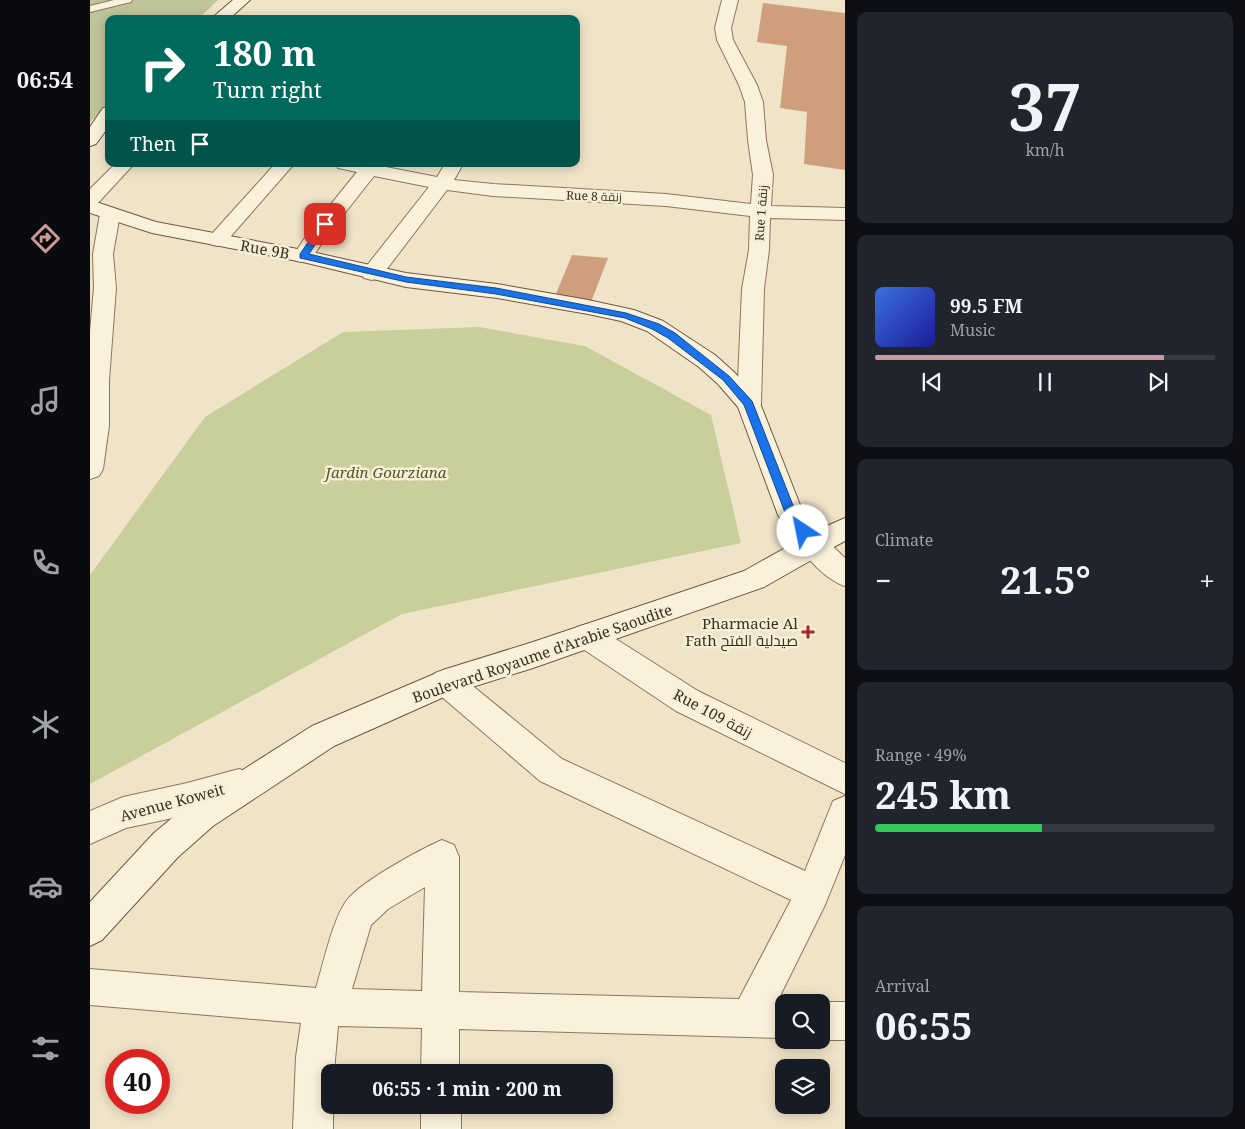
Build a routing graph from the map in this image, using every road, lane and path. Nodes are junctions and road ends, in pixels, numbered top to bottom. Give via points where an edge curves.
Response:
1 (127, 0) edge
2 (242, 0) edge
3 (730, 0) edge
4 (105, 6) junction
5 (90, 9) edge
6 (224, 15) edge
7 (90, 21) edge
8 (105, 118) edge
9 (90, 140) edge
10 (121, 167) edge
11 (282, 167) edge
12 (370, 167) edge
13 (375, 167) edge
14 (452, 167) edge
15 (442, 184) junction
16 (90, 200) edge
17 (100, 210) edge
18 (760, 212) junction
19 (845, 214) edge
20 (217, 240) junction
21 (303, 256) junction
22 (372, 273) junction
23 (749, 404) junction
24 (90, 469) edge
25 (845, 528) edge
26 (815, 547) junction
27 (845, 575) edge
28 (587, 636) junction
29 (446, 682) junction
30 (845, 779) edge
31 (255, 780) junction
32 (845, 812) edge
33 (90, 828) edge
34 (812, 893) junction
35 (90, 928) edge
36 (90, 987) edge
37 (326, 1007) junction
38 (440, 1010) junction
39 (766, 1019) edge
40 (830, 1020) edge
41 (845, 1021) edge
42 (440, 1064) edge
43 (441, 1114) edge
44 (312, 1129) edge
45 (441, 1129) edge

1 - 4 lane
2 - 6 street
3 - 18 street, Rue 1 زنقة via 723,28 754,102 764,192
4 - 5 lane
4 - 7 lane via 109,8 107,12
8 - 9 street
10 - 16 street
11 - 20 street
12 - 21 street
13 - 15 street, Rue 8 زنقة
14 - 15 street
15 - 18 street, Rue 8 زنقة via 543,194 666,200
15 - 22 street
17 - 20 street, Rue 9B via 152,227
17 - 24 street via 105,288 97,380 97,426
18 - 19 street, Rue 8 زنقة
18 - 23 street, Rue 1 زنقة via 753,289
20 - 21 street, Rue 9B
21 - 22 street, Rue 9B
22 - 23 street, Rue 9B via 554,301 642,321 671,336 707,362
23 - 26 street, Rue 9B via 791,515
25 - 26 street, Boulevard Royaume d'Arabie Saoudite
26 - 27 street, Rue 9B
26 - 28 street, Boulevard Royaume d'Arabie Saoudite via 754,579
28 - 29 street, Boulevard Royaume d'Arabie Saoudite
28 - 30 street, Rue 109 زنقة via 687,701
29 - 31 street, Boulevard Royaume d'Arabie Saoudite via 323,736
29 - 34 street via 551,770
31 - 33 street, Avenue Koweit via 123,813
31 - 35 street, Boulevard Royaume d'Arabie Saoudite via 200,816 166,844
32 - 34 street
34 - 39 street
36 - 37 street
37 - 38 street
37 - 38 street via 359,913 376,897 442,857
37 - 44 street via 320,1022 315,1057
38 - 39 street
38 - 42 street
40 - 41 street
43 - 45 street

